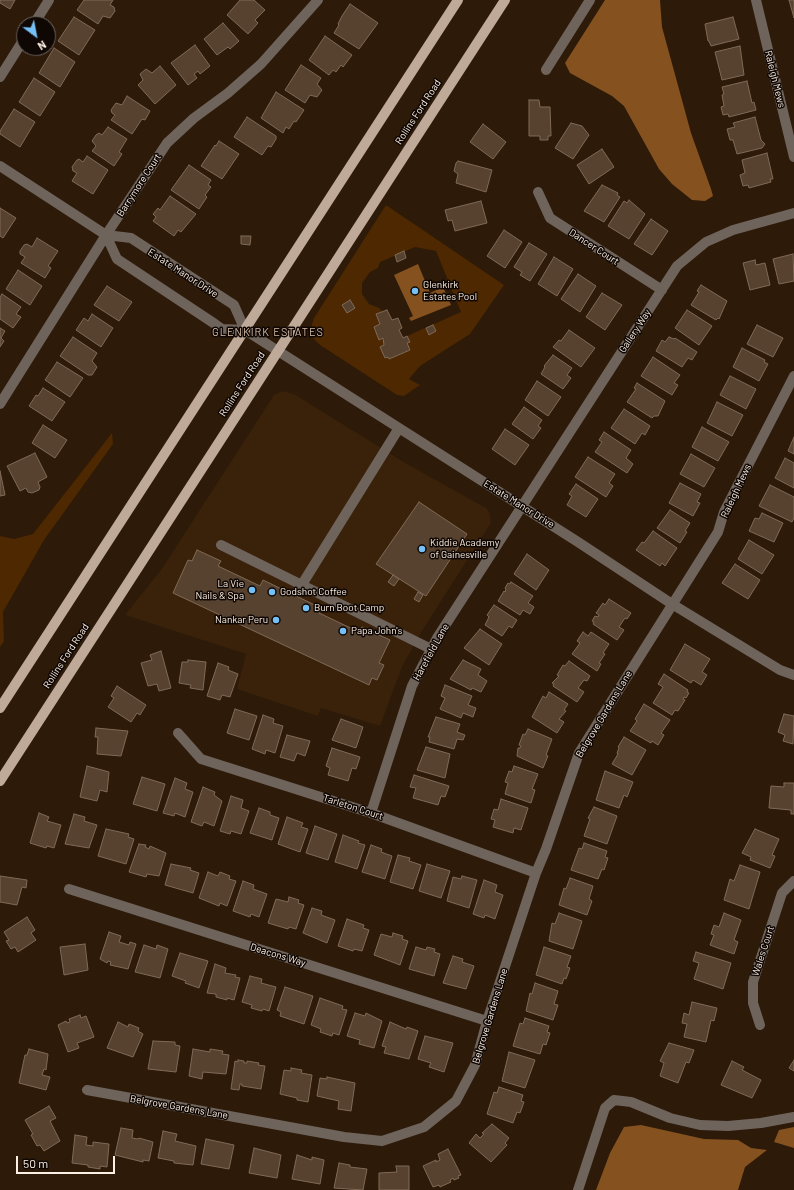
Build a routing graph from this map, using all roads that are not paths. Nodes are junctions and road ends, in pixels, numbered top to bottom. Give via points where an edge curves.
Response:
1 (49, 0) edge
2 (318, 0) edge
3 (458, 0) edge
4 (504, 0) edge
5 (590, 0) edge
6 (756, 0) edge
7 (39, 16) edge
8 (16, 52) edge
9 (546, 70) dead end
10 (0, 77) edge
11 (794, 157) edge
12 (0, 166) edge
13 (538, 192) dead end
14 (794, 213) edge
15 (106, 235) junction
16 (662, 290) junction
17 (245, 330) junction
18 (277, 352) junction
19 (794, 376) edge
20 (0, 404) edge
21 (399, 428) junction
22 (522, 506) junction
23 (221, 545) dead end
24 (301, 586) junction
25 (672, 604) junction
26 (431, 649) junction
27 (794, 675) edge
28 (0, 708) edge
29 (178, 733) dead end
30 (0, 781) edge
31 (371, 813) junction
32 (536, 873) junction
33 (794, 881) edge
34 (69, 889) dead end
35 (487, 1021) junction
36 (760, 1025) dead end
37 (87, 1090) dead end
38 (794, 1116) edge
39 (578, 1190) edge

1 - 7 street
2 - 15 street, Barrymore Court via 261,64 194,118 168,143
3 - 17 main road
4 - 18 main road, Rollins Ford Road
5 - 9 street
6 - 11 street, Raleigh Mews
8 - 10 street
12 - 15 street, Estate Manor Drive
13 - 16 street, Dancer Court via 550,218
14 - 16 street, Gallery Way via 733,230 706,242 677,266
15 - 17 street, Estate Manor Drive via 131,238 234,305
15 - 17 street via 117,259 222,329
15 - 20 street, Barrymore Court
16 - 22 street, Gallery Way
17 - 18 street, Estate Manor Drive
17 - 28 main road
18 - 21 street, Estate Manor Drive
18 - 30 main road, Rollins Ford Road
19 - 25 street, Raleigh Mews via 724,512 718,532
21 - 22 street, Estate Manor Drive
21 - 24 street
22 - 25 street, Estate Manor Drive
22 - 26 street, Harefield Lane
23 - 24 street
24 - 26 street
25 - 27 street, Estate Manor Drive via 780,670
25 - 32 street, Belgrove Gardens Lane via 579,753
26 - 31 street, Harefield Lane via 412,686
29 - 31 street, Tarleton Court via 201,759
31 - 32 street, Tarleton Court
32 - 35 street, Belgrove Gardens Lane
33 - 36 street, Wales Court via 782,893 753,982 753,1003
34 - 35 street, Deacons Way
35 - 37 street, Belgrove Gardens Lane via 475,1065 456,1101 424,1127 382,1141 344,1137
38 - 39 street via 761,1123 700,1125 670,1118 631,1102 614,1100 605,1108

